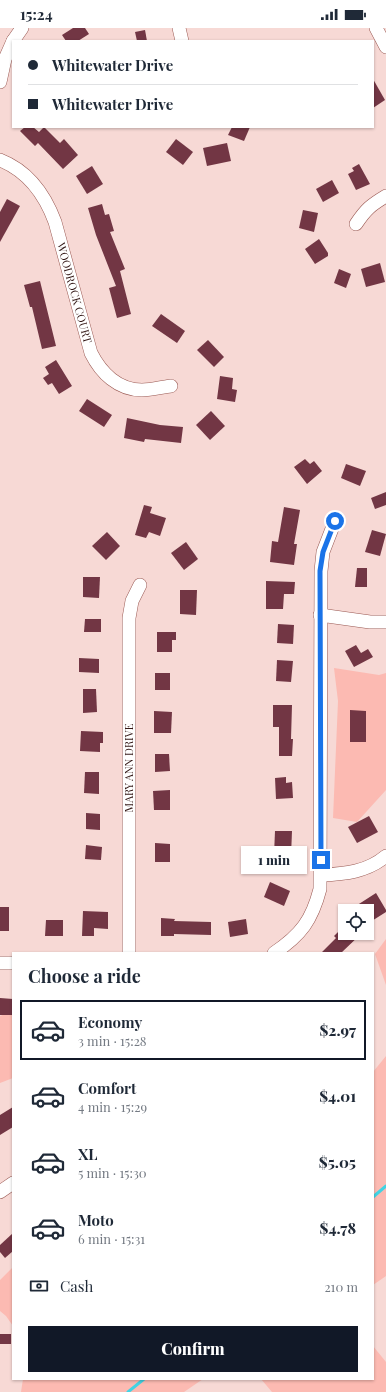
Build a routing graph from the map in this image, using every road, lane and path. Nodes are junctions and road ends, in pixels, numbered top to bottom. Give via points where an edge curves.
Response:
1 (22, 28) edge
2 (179, 28) edge
3 (376, 28) edge
4 (14, 40) edge
5 (182, 40) edge
6 (12, 43) edge
7 (386, 47) edge
8 (0, 82) edge
9 (0, 160) edge
10 (386, 196) edge
11 (356, 224) dead end
12 (171, 386) dead end
13 (335, 521) dead end
14 (140, 585) dead end
15 (320, 615) junction
16 (386, 622) edge
17 (386, 856) edge
18 (321, 875) junction
19 (129, 952) edge
20 (275, 952) edge
21 (0, 963) edge
22 (12, 963) edge
23 (12, 1184) edge
24 (0, 1192) edge

1 - 4 street
2 - 5 street
3 - 7 street
6 - 8 street via 5,59
9 - 12 street, WOODROCK COURT via 24,174 36,186 50,209 91,353 97,365 112,380 128,388 142,390
10 - 11 street via 371,204
13 - 15 street via 323,552 320,571
14 - 19 street, MARY ANN DRIVE via 132,601 129,618
15 - 16 street
15 - 18 street
17 - 18 street via 363,870
18 - 20 street via 320,889 312,915 290,942
21 - 22 street
23 - 24 street

